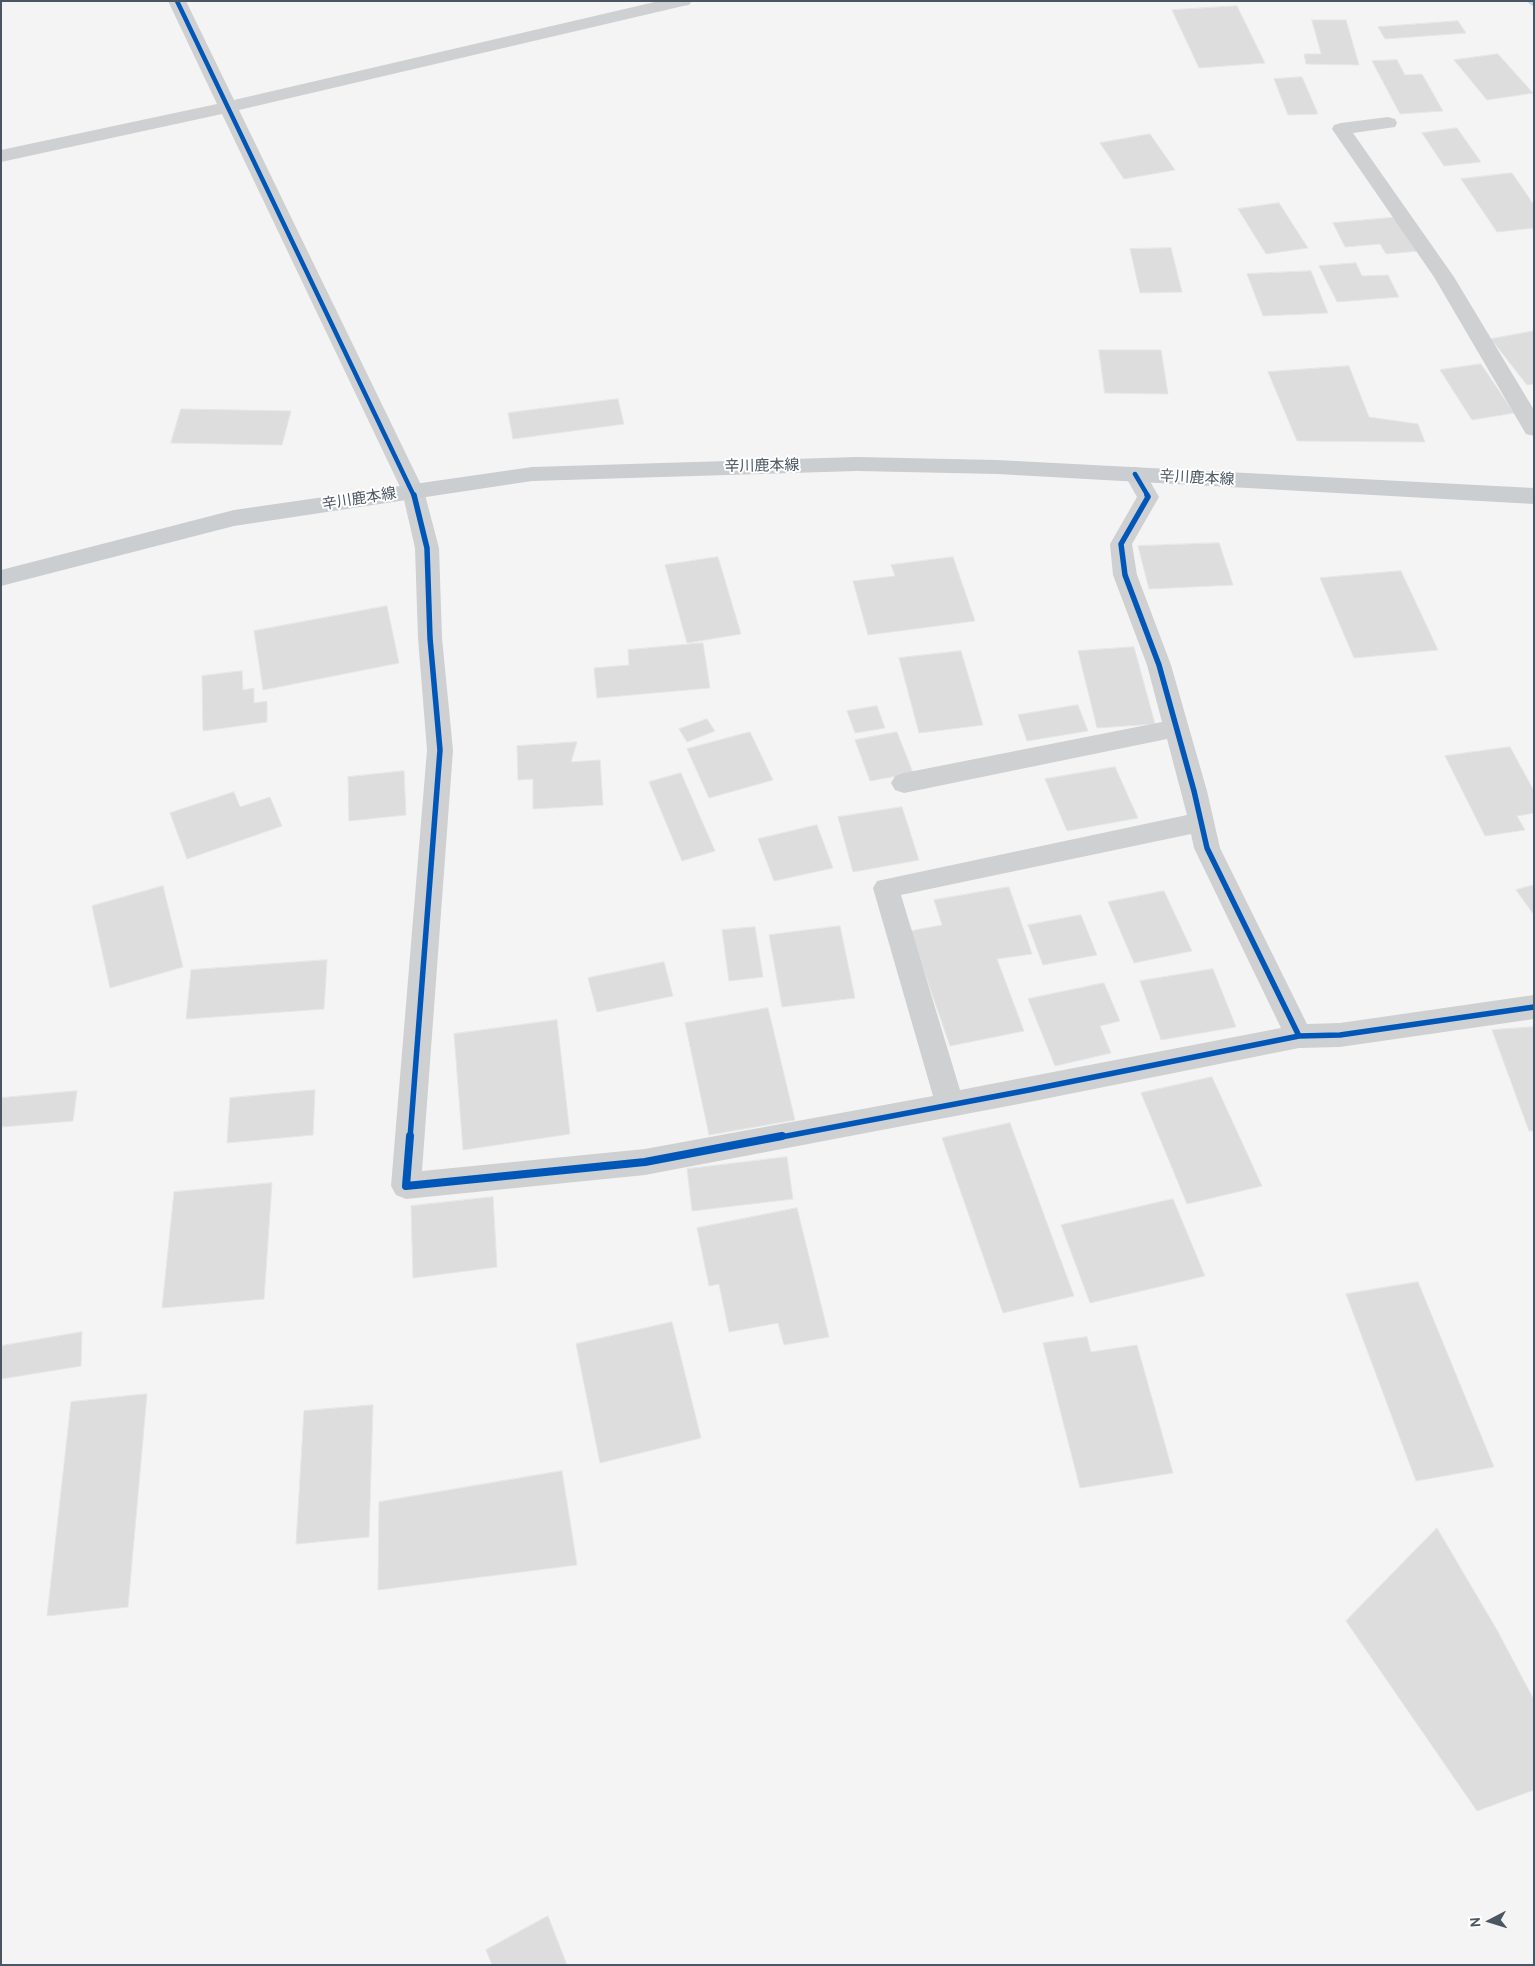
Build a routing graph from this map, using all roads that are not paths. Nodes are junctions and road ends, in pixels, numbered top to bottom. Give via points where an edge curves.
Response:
1 (177, 1) edge
2 (683, 1) edge
3 (228, 107) junction
4 (1388, 123) dead end
5 (1, 156) edge
6 (1534, 429) edge
7 (1135, 474) junction
8 (414, 491) junction
9 (1534, 496) edge
10 (1, 578) edge
11 (1177, 728) junction
12 (904, 783) dead end
13 (1201, 822) junction
14 (1534, 1007) edge
15 (1299, 1036) junction
16 (950, 1105) junction

1 - 3 street
2 - 3 street
3 - 5 street
3 - 8 street
4 - 6 street via 1341,129 1444,278
7 - 8 main road, 辛川鹿本線 via 828,464 532,474
7 - 9 main road, 辛川鹿本線
7 - 11 street via 1148,497 1121,544 1125,575 1159,666
8 - 10 main road, 辛川鹿本線 via 234,518
8 - 16 street via 428,548 430,638 440,750 406,1186 645,1162
11 - 12 street
11 - 13 street
13 - 15 street via 1207,848
13 - 16 street via 886,888
14 - 15 street via 1340,1036
15 - 16 street

